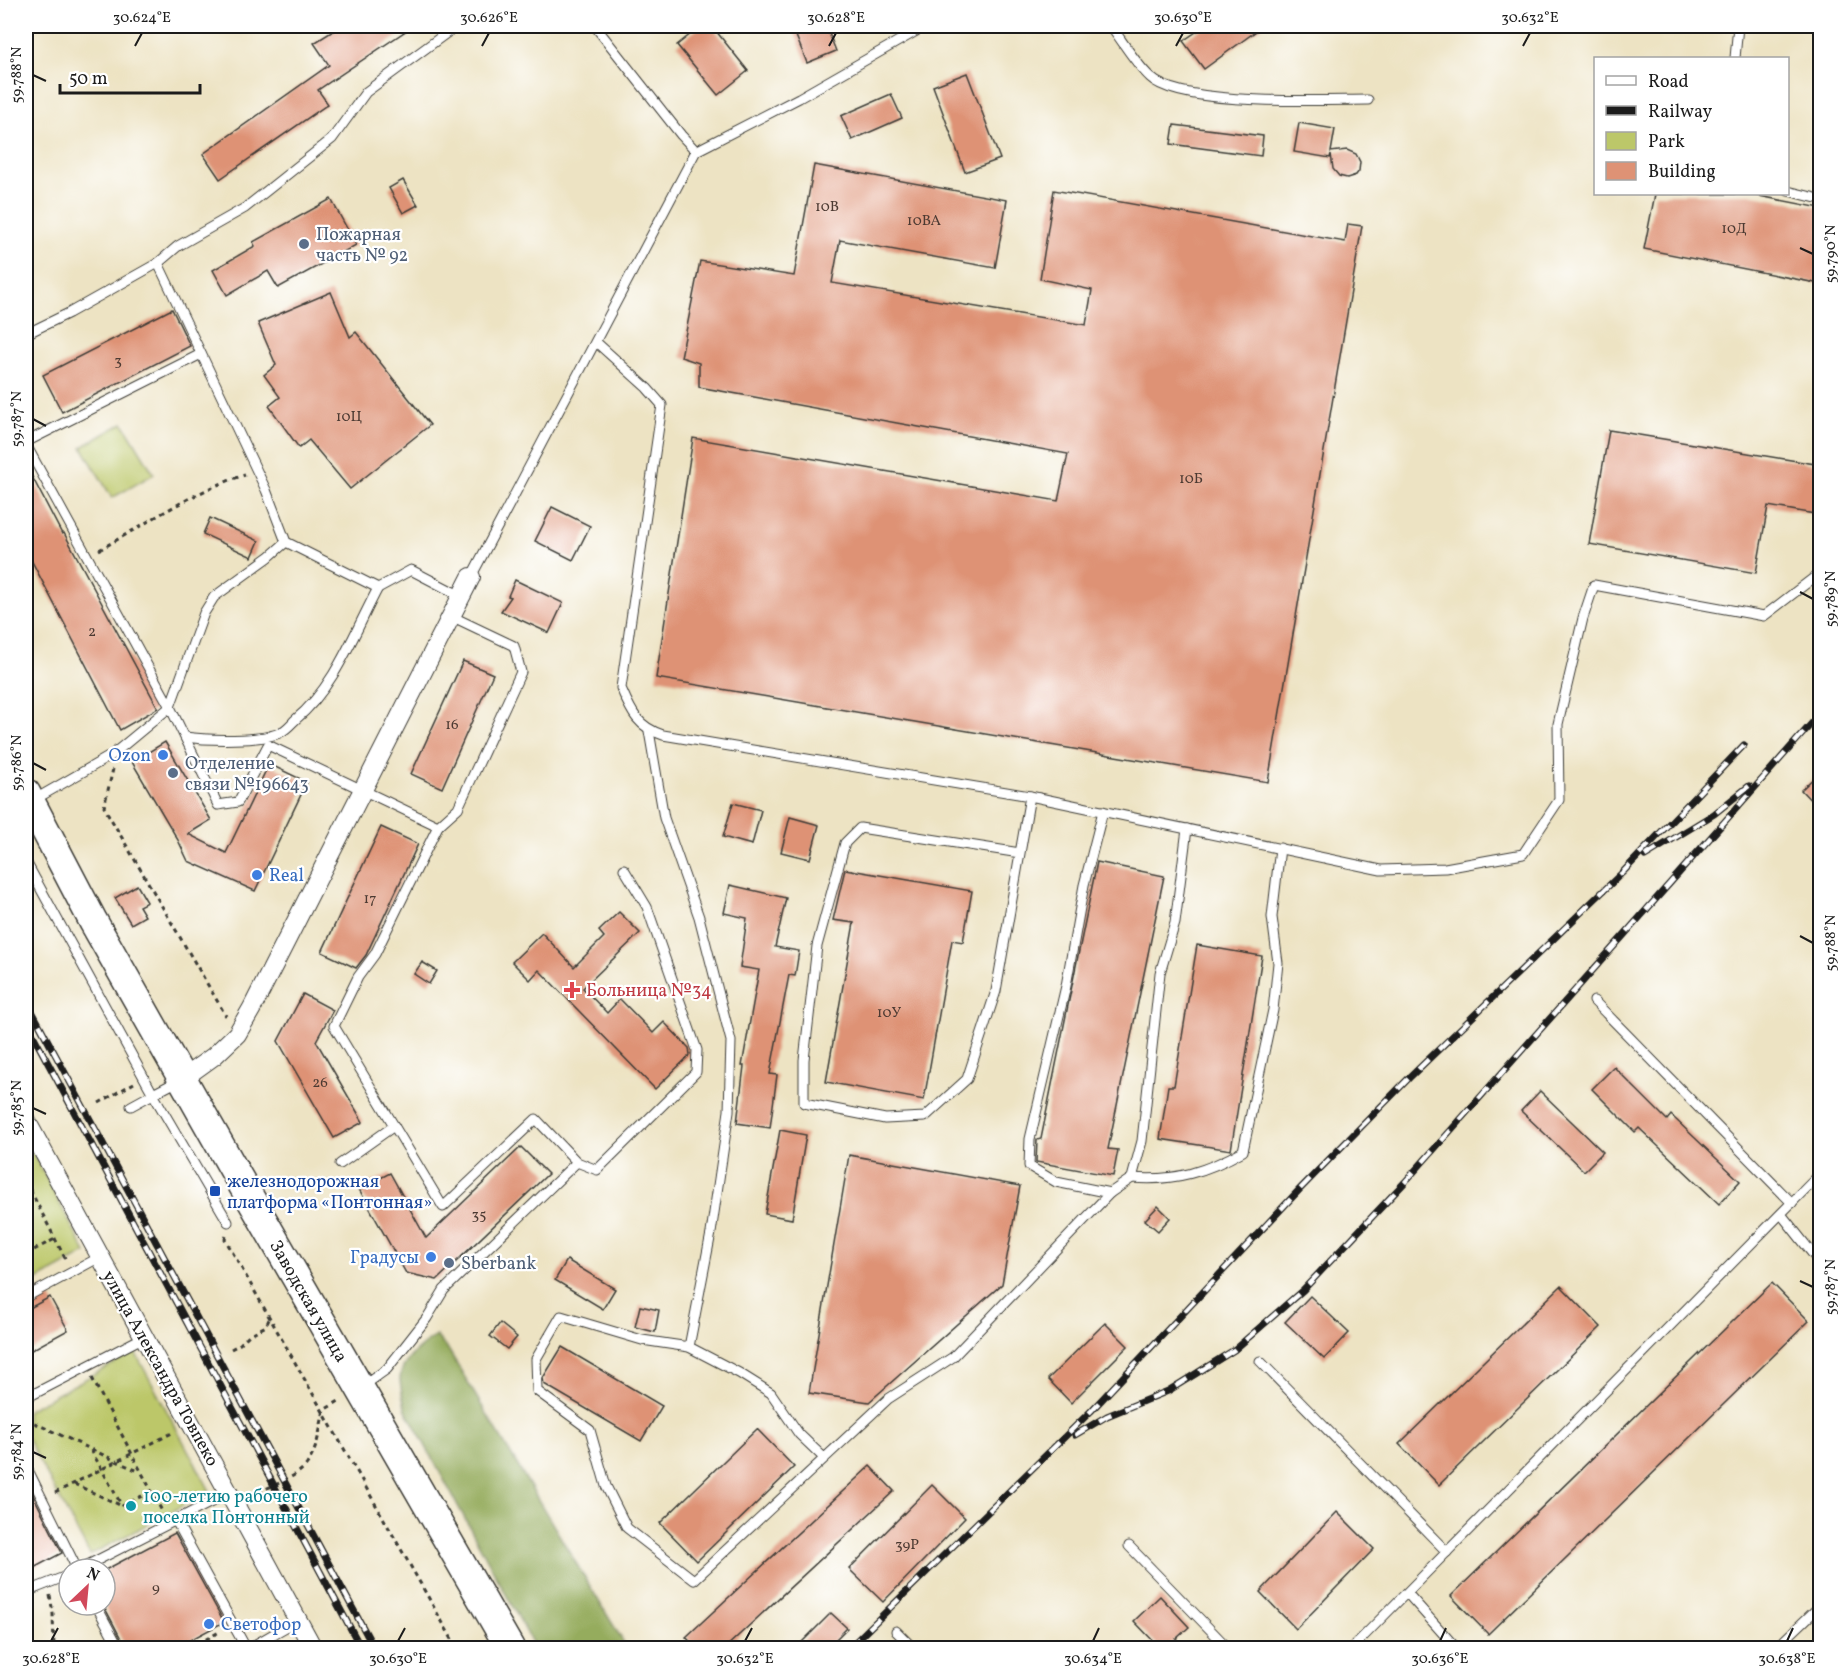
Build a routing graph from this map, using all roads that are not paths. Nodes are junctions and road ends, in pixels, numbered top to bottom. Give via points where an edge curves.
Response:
1 (456, 26) edge
2 (595, 26) edge
3 (925, 26) edge
4 (1111, 26) edge
5 (1738, 26) edge
6 (1735, 57) edge
7 (1368, 100) dead end
8 (696, 151) junction
9 (1789, 191) edge
10 (1821, 199) edge
11 (158, 263) junction
12 (26, 334) edge
13 (596, 342) junction
14 (201, 354) junction
15 (26, 444) edge
16 (286, 542) junction
17 (1821, 573) edge
18 (471, 577) joint
19 (378, 588) junction
20 (461, 596) junction
21 (451, 616) junction
22 (170, 707) junction
23 (650, 731) junction
24 (281, 733) junction
25 (185, 737) junction
26 (268, 745) junction
27 (363, 790) junction
28 (27, 796) edge
29 (1030, 796) junction
30 (1103, 811) junction
31 (438, 826) junction
32 (1187, 829) junction
33 (1280, 848) junction
34 (1020, 853) junction
35 (26, 862) edge
36 (624, 869) dead end
37 (1594, 1001) dead end
38 (182, 1079) junction
39 (153, 1094) junction
40 (131, 1106) dead end
41 (394, 1126) junction
42 (27, 1128) edge
43 (577, 1162) junction
44 (340, 1164) dead end
45 (1821, 1174) edge
46 (1132, 1178) junction
47 (1110, 1192) junction
48 (1792, 1203) junction
49 (1781, 1214) junction
50 (228, 1222) road end
51 (100, 1257) junction
52 (1821, 1263) edge
53 (26, 1297) edge
54 (144, 1337) junction
55 (689, 1347) junction
56 (1260, 1361) dead end
57 (359, 1389) junction
58 (26, 1398) edge
59 (824, 1458) junction
60 (26, 1466) edge
61 (229, 1493) junction
62 (172, 1521) junction
63 (1129, 1546) dead end
64 (1447, 1552) junction
65 (73, 1557) edge
66 (102, 1557) edge
67 (57, 1581) edge
68 (26, 1592) edge
69 (1407, 1593) junction
70 (1821, 1606) edge
71 (102, 1617) edge
72 (298, 1620) junction
73 (896, 1631) dead end
74 (119, 1648) edge
75 (247, 1648) edge
76 (314, 1648) edge
77 (510, 1648) edge
78 (913, 1648) edge
79 (1228, 1648) edge
80 (1352, 1648) edge
81 (1456, 1648) edge
82 (1776, 1648) edge

1 - 11 lane via 366,92 332,139 245,208 178,246
2 - 8 lane
3 - 8 lane via 799,99
4 - 7 lane via 1151,79 1177,91 1239,100
5 - 6 lane
8 - 13 lane
9 - 10 lane
11 - 12 lane
11 - 14 lane
13 - 18 lane
13 - 23 lane via 662,405 621,688 633,714
14 - 15 lane
14 - 16 lane
15 - 22 lane
16 - 19 lane
16 - 22 lane via 214,597
17 - 33 lane via 1764,616 1594,585 1582,618 1558,724 1559,800 1522,854 1445,868 1381,870
18 - 20 street
19 - 20 lane via 411,570
19 - 24 lane via 326,688
20 - 21 street
21 - 27 street
21 - 31 lane via 514,646 520,672 458,808
22 - 25 lane
22 - 28 lane via 112,755
23 - 29 lane
23 - 55 lane via 664,818 699,917 731,1041 729,1111
24 - 25 lane via 205,740
24 - 26 lane
25 - 26 lane via 219,805 238,802
26 - 27 lane
27 - 31 lane
27 - 38 street via 237,1034
28 - 38 main road, Заводская улица
29 - 30 lane
29 - 34 lane
30 - 32 lane
30 - 47 lane via 1030,1139 1029,1166 1056,1182
31 - 41 lane via 375,954 358,977 334,1026
32 - 33 lane
32 - 46 lane via 1175,923 1160,974 1142,1141
33 - 46 lane via 1272,917 1278,963 1273,1010 1243,1150 1217,1166 1187,1175
34 - 34 lane via 996,991 967,1079 925,1117 885,1119 804,1103 804,1060 818,946 845,843 860,828
35 - 39 lane
36 - 43 lane via 647,907 698,1050 696,1072 597,1170
37 - 48 lane
38 - 39 lane
38 - 57 main road, Заводская улица
39 - 40 lane
39 - 50 lane
41 - 43 lane via 443,1208 536,1119
41 - 44 lane
42 - 51 street, улица Александра Товпеко
43 - 57 lane via 444,1290 387,1369
45 - 48 lane
46 - 47 lane
47 - 59 lane via 953,1357 888,1399
48 - 49 lane
49 - 52 lane
49 - 64 lane
51 - 53 lane
51 - 54 street, улица Александра Товпеко
54 - 58 lane
54 - 61 street, улица Александра Товпеко
55 - 59 lane via 771,1393 799,1434
55 - 59 lane via 642,1340 561,1316 537,1359 537,1391 590,1430 606,1486 627,1528 694,1580
56 - 64 lane
57 - 77 main road, Заводская улица
60 - 65 lane
61 - 62 lane
61 - 72 street, улица Александра Товпеко
62 - 66 lane
62 - 75 lane
63 - 79 lane
64 - 69 lane
67 - 68 lane
69 - 80 lane
69 - 81 lane
70 - 82 lane
71 - 74 lane
72 - 75 lane
72 - 76 street, улица Александра Товпеко
73 - 78 lane

